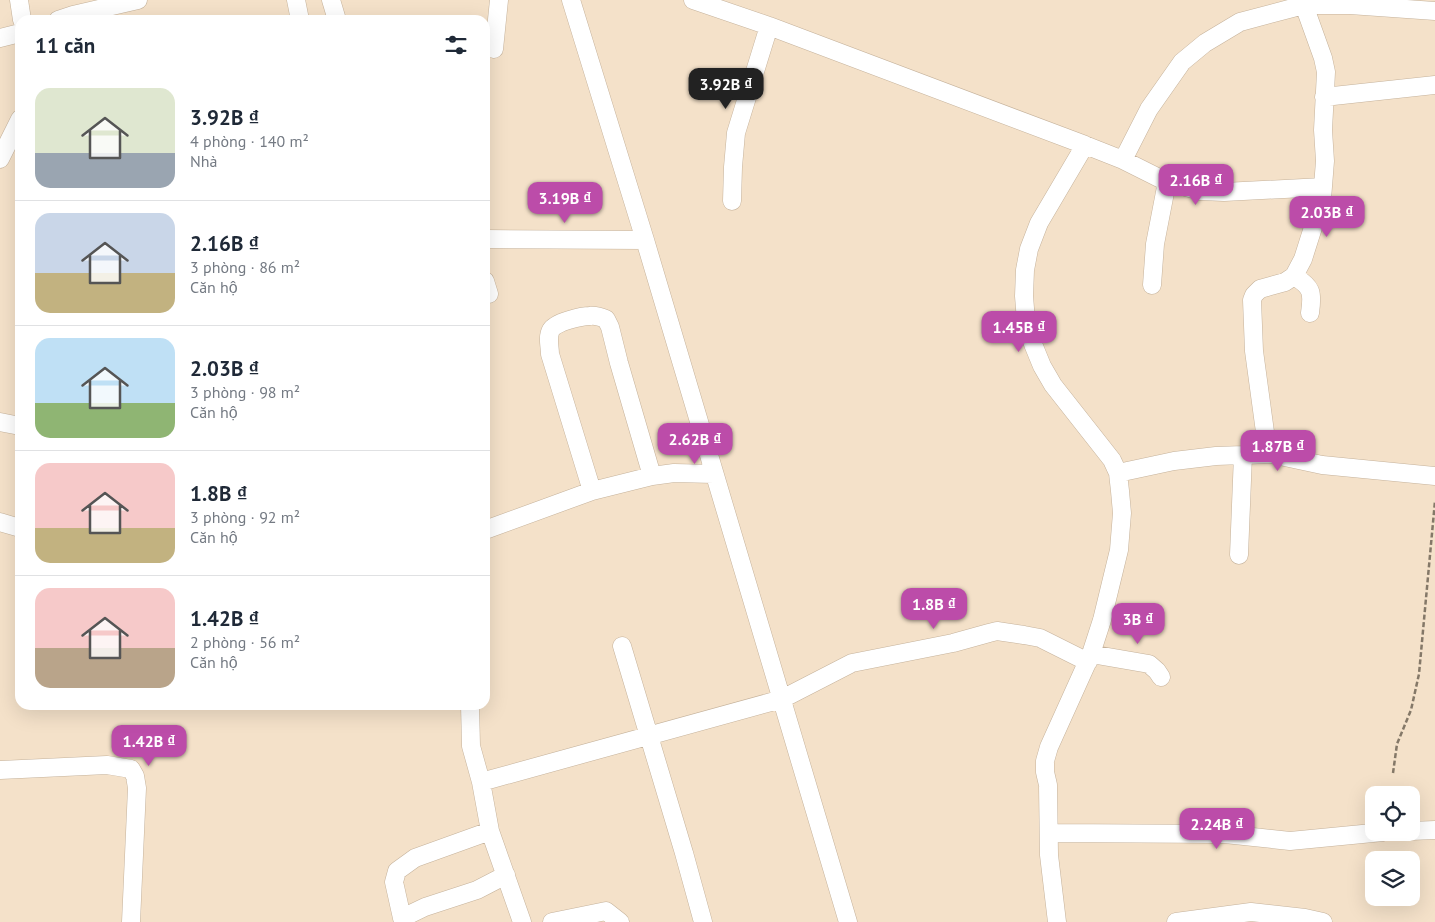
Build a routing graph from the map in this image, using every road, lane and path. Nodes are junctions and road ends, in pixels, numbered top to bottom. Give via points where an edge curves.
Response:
1 (19, 0) edge
2 (138, 0) edge
3 (296, 0) edge
4 (331, 0) edge
5 (499, 0) edge
6 (571, 0) edge
7 (693, 0) edge
8 (1304, 5) junction
9 (1435, 11) edge
10 (69, 12) edge
11 (21, 15) edge
12 (299, 15) edge
13 (335, 15) edge
14 (769, 26) junction
15 (15, 35) edge
16 (0, 38) edge
17 (494, 49) dead end
18 (1435, 85) edge
19 (1324, 97) junction
20 (15, 129) edge
21 (1085, 145) junction
22 (0, 159) edge
23 (1123, 160) junction
24 (1167, 182) junction
25 (1322, 187) junction
26 (732, 201) dead end
27 (490, 239) edge
28 (644, 240) junction
29 (1294, 276) junction
30 (1152, 285) dead end
31 (1310, 313) dead end
32 (0, 422) edge
33 (15, 425) edge
34 (1268, 454) junction
35 (1243, 455) junction
36 (1118, 473) junction
37 (714, 474) junction
38 (652, 476) junction
39 (1435, 476) edge
40 (592, 491) junction
41 (1435, 501) edge
42 (0, 522) edge
43 (15, 526) edge
44 (490, 528) edge
45 (1239, 555) dead end
46 (622, 646) dead end
47 (1089, 658) junction
48 (1161, 677) dead end
49 (782, 699) junction
50 (470, 710) edge
51 (649, 736) junction
52 (0, 770) edge
53 (1393, 773) dead end
54 (481, 782) junction
55 (1435, 830) edge
56 (490, 831) junction
57 (1420, 831) edge
58 (1049, 833) junction
59 (1365, 834) edge
60 (506, 875) junction
61 (404, 920) edge
62 (560, 921) edge
63 (131, 922) edge
64 (522, 922) edge
65 (620, 922) edge
66 (702, 922) edge
67 (848, 922) edge
68 (1057, 922) edge
69 (1176, 922) edge
70 (1323, 922) edge

1 - 11 street
2 - 10 street
3 - 12 street
4 - 13 street
5 - 17 street
6 - 28 street
7 - 14 street
8 - 9 street
8 - 19 street via 1323,58 1326,72
8 - 23 street via 1240,22 1205,43 1182,62 1149,109
14 - 21 street
14 - 26 street via 736,133
15 - 16 street
18 - 19 street
19 - 25 street
20 - 22 street
21 - 23 street
21 - 36 street via 1039,223 1029,249 1024,270 1026,321 1049,378 1112,460
23 - 24 street
24 - 25 street via 1224,192
24 - 30 street via 1155,244
25 - 29 street via 1322,199 1308,246
27 - 28 street
28 - 37 street
29 - 31 street via 1311,291
29 - 34 street via 1260,289 1252,300 1254,351
32 - 33 street
34 - 35 street
34 - 39 street via 1322,465
35 - 36 street via 1174,461
35 - 45 street
36 - 47 street via 1122,514 1119,550
37 - 38 street via 674,472
37 - 49 street
38 - 40 street
38 - 40 street via 606,319 589,316 566,321 551,330 550,354
40 - 44 street
41 - 53 path via 1419,674 1411,710 1397,744
42 - 43 street
46 - 51 street
47 - 48 street via 1149,664
47 - 49 street via 1040,638 998,631 852,664
47 - 58 street via 1045,761
49 - 51 street
49 - 67 street
50 - 54 street via 470,746
51 - 54 street
51 - 66 street
52 - 63 street via 107,765 131,769 137,788
54 - 56 street
55 - 57 street
56 - 60 street
56 - 61 street via 415,858 398,871 394,882
58 - 59 street via 1225,834 1290,841
58 - 68 street
60 - 61 street via 477,890 425,907
60 - 64 street
62 - 65 street via 606,912
69 - 70 street via 1251,912

